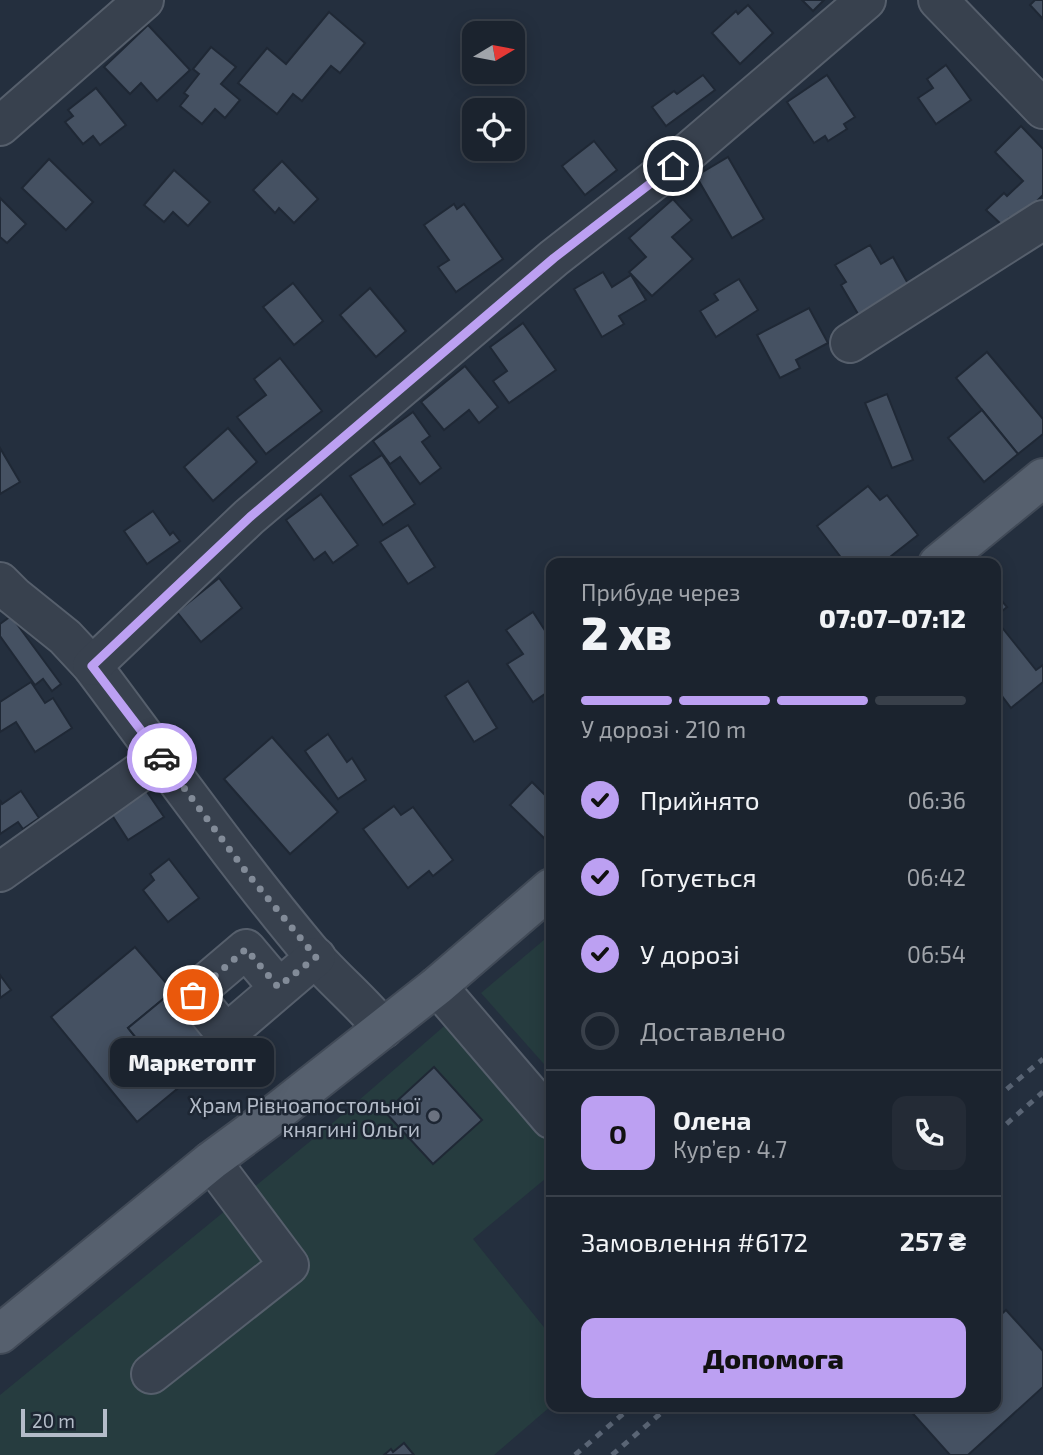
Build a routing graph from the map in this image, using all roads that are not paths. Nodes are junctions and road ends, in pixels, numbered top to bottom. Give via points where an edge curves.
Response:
1 (144, 0) edge
2 (866, 0) edge
3 (938, 0) edge
4 (1043, 109) edge
5 (0, 126) edge
6 (1043, 220) edge
7 (850, 342) dead end
8 (1043, 478) edge
9 (945, 558) edge
10 (5, 595) edge
11 (92, 666) junction
12 (161, 757) junction
13 (0, 872) edge
14 (546, 892) edge
15 (316, 957) junction
16 (436, 986) junction
17 (278, 987) dead end
18 (383, 1029) junction
19 (546, 1113) edge
20 (211, 1161) junction
21 (0, 1334) edge
22 (151, 1374) dead end

1 - 5 street
2 - 11 street via 250,517
3 - 4 street
6 - 7 street
8 - 9 main road
10 - 11 street via 65,637
11 - 12 street
12 - 13 street
12 - 15 street
14 - 16 main road
15 - 17 street
15 - 18 street
16 - 18 main road
16 - 19 street
18 - 20 main road
20 - 21 main road
20 - 22 street via 289,1265

